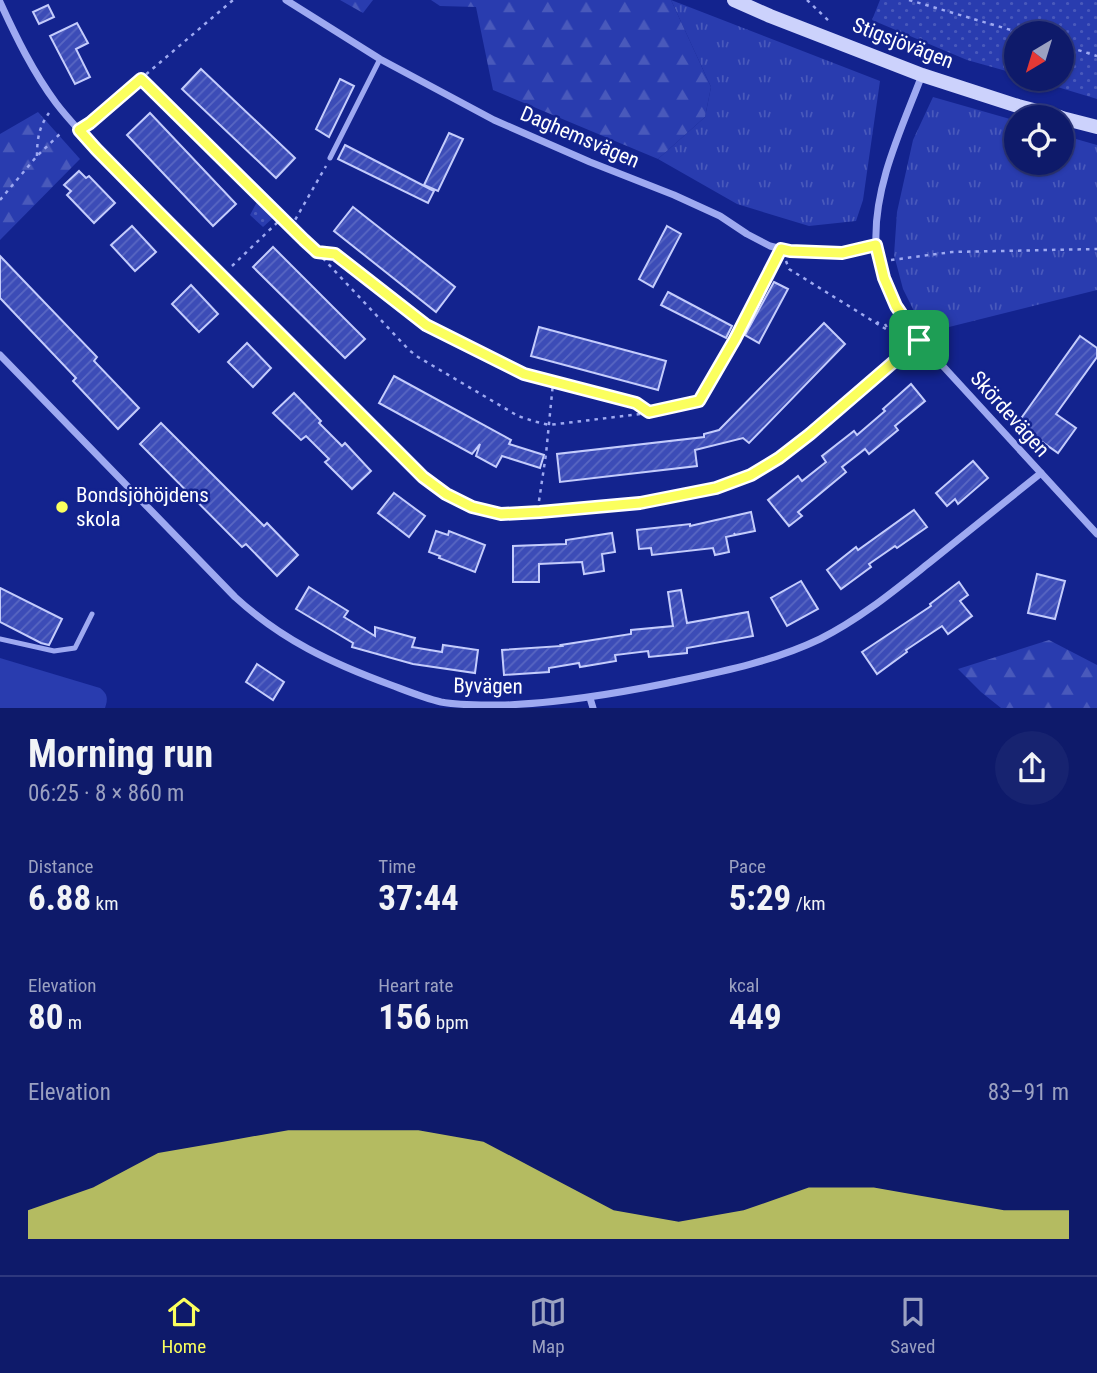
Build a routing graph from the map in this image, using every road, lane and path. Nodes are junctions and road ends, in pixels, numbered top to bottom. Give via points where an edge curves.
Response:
1 (233, 0) edge
2 (286, 0) edge
3 (734, 0) edge
4 (909, 0) edge
5 (0, 2) edge
6 (1004, 28) edge
7 (1074, 49) edge
8 (1097, 56) edge
9 (380, 59) junction
10 (922, 75) junction
11 (141, 79) junction
12 (1014, 105) edge
13 (58, 106) junction
14 (1074, 121) edge
15 (72, 122) junction
16 (1097, 127) edge
17 (79, 130) junction
18 (37, 156) junction
19 (330, 158) joint
20 (0, 200) edge
21 (282, 218) junction
22 (291, 227) junction
23 (876, 245) junction
24 (781, 249) junction
25 (1097, 249) edge
26 (317, 252) junction
27 (880, 261) junction
28 (230, 268) dead end
29 (882, 319) dead end
30 (876, 324) junction
31 (885, 324) dead end
32 (889, 331) junction
33 (735, 339) joint
34 (919, 340) junction
35 (0, 355) edge
36 (553, 383) junction
37 (649, 412) junction
38 (549, 425) junction
39 (1041, 473) junction
40 (538, 498) dead end
41 (1097, 534) edge
42 (93, 614) dead end
43 (0, 639) edge
44 (590, 698) junction
45 (441, 705) edge
46 (593, 708) edge

1 - 11 path
2 - 9 street, Daghemsvägen
3 - 10 main road, Stigsjövägen
4 - 6 path
5 - 13 street via 18,42
7 - 8 path
9 - 19 lane
9 - 24 street, Daghemsvägen via 494,120 697,205
10 - 12 main road, Stigsjövägen
10 - 23 street, Skördevägen via 882,183
11 - 17 path
11 - 21 path
13 - 15 street
13 - 18 path via 40,127
14 - 16 main road, Stigsjövägen
15 - 17 street
15 - 18 path
17 - 34 street via 423,477 472,507 501,514 540,512 640,503 728,484 790,450
18 - 20 path
19 - 22 path
21 - 22 path
21 - 28 path
22 - 26 path
23 - 24 street, Daghemsvägen via 842,253
23 - 27 street, Skördevägen
24 - 30 path via 789,269
24 - 33 lane
25 - 27 path via 952,252
26 - 36 path via 335,254 426,325 524,374
26 - 38 path via 418,357 519,416
27 - 34 street, Skördevägen via 896,306
29 - 30 path
30 - 32 path
31 - 32 path
32 - 34 path
33 - 37 path via 699,401
34 - 39 street, Skördevägen
35 - 45 street, Byvägen via 258,618 322,657
36 - 37 path via 636,403
36 - 38 path
37 - 38 path
38 - 40 path
39 - 41 street, Skördevägen
39 - 44 street, Byvägen via 894,591 821,638 743,667
42 - 43 lane via 75,648 54,651
44 - 45 street, Byvägen
44 - 46 street

